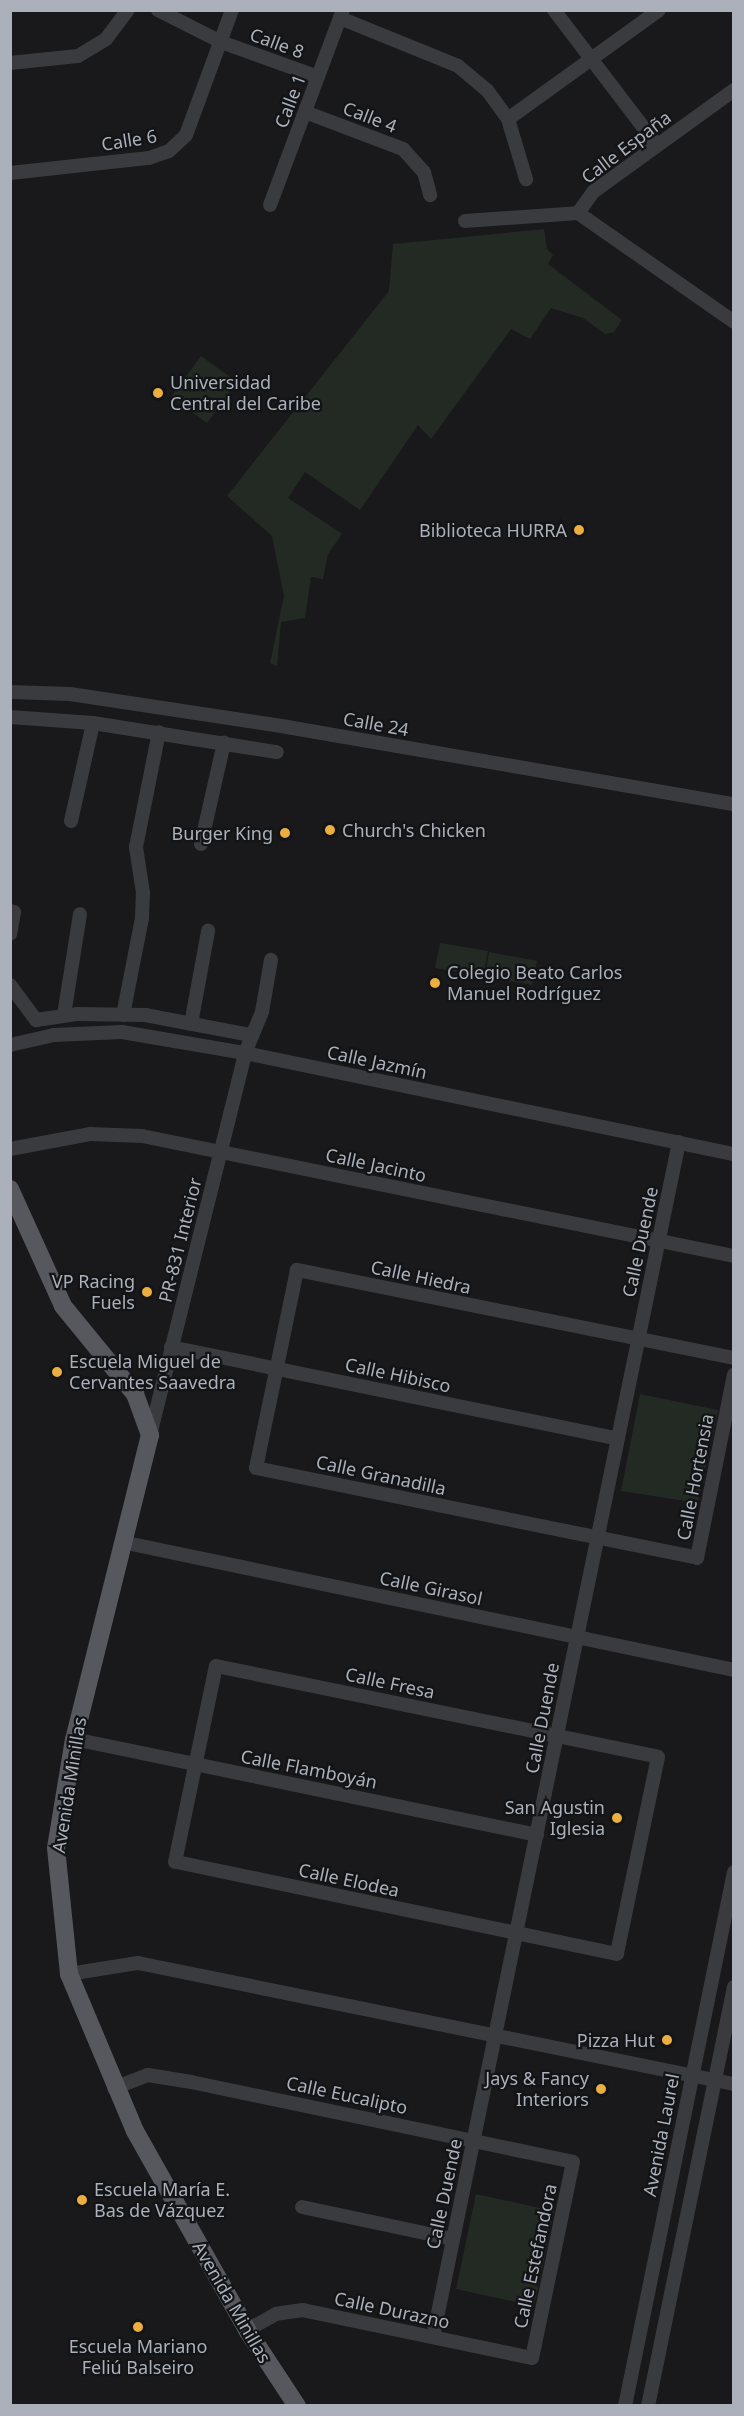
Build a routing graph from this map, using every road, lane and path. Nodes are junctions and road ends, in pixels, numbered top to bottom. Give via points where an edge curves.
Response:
1 (128, 10) edge
2 (158, 10) edge
3 (232, 10) edge
4 (554, 10) edge
5 (659, 10) edge
6 (342, 14) edge
7 (221, 42) junction
8 (593, 58) junction
9 (10, 63) edge
10 (318, 77) junction
11 (734, 90) edge
12 (305, 112) junction
13 (508, 119) junction
14 (657, 146) junction
15 (10, 173) edge
16 (526, 179) dead end
17 (430, 195) dead end
18 (270, 205) dead end
19 (578, 213) junction
20 (465, 221) dead end
21 (734, 322) edge
22 (10, 692) edge
23 (10, 717) edge
24 (93, 723) junction
25 (159, 732) junction
26 (224, 743) junction
27 (277, 752) dead end
28 (734, 804) edge
29 (71, 821) dead end
30 (201, 844) dead end
31 (10, 911) edge
32 (80, 914) dead end
33 (208, 930) dead end
34 (10, 934) edge
35 (271, 960) dead end
36 (10, 985) edge
37 (64, 1015) junction
38 (123, 1015) junction
39 (191, 1024) junction
40 (251, 1035) junction
41 (10, 1045) edge
42 (245, 1053) junction
43 (679, 1142) junction
44 (10, 1149) edge
45 (220, 1151) junction
46 (734, 1154) edge
47 (10, 1189) edge
48 (658, 1241) junction
49 (734, 1256) edge
50 (638, 1340) junction
51 (171, 1347) junction
52 (734, 1358) edge
53 (277, 1369) junction
54 (734, 1375) edge
55 (150, 1435) junction
56 (618, 1439) junction
57 (597, 1538) junction
58 (122, 1542) junction
59 (577, 1637) junction
60 (734, 1670) edge
61 (557, 1736) junction
62 (74, 1739) junction
63 (195, 1765) junction
64 (537, 1834) junction
65 (734, 1872) edge
66 (516, 1933) junction
67 (69, 1974) junction
68 (734, 1987) edge
69 (495, 2036) junction
70 (691, 2077) junction
71 (714, 2080) junction
72 (734, 2084) edge
73 (114, 2088) junction
74 (474, 2139) junction
75 (573, 2162) joint
76 (302, 2207) dead end
77 (453, 2238) junction
78 (247, 2330) junction
79 (433, 2337) junction
80 (532, 2358) joint
81 (297, 2406) edge
82 (625, 2406) edge
83 (648, 2406) edge

1 - 9 street via 106,39 78,56
2 - 7 street, Calle 8
3 - 7 street, Calle 6
4 - 8 street
5 - 8 street
6 - 10 street, Calle 1
6 - 13 street via 458,66 487,90
7 - 10 street, Calle 8
7 - 15 street, Calle 6 via 186,135 169,151 148,158
8 - 13 street
8 - 14 street
10 - 12 street, Calle 1
11 - 14 street, Calle España
12 - 17 street, Calle 4 via 403,149 424,172
12 - 18 street, Calle 1
13 - 16 street
14 - 19 street, Calle España via 592,192
19 - 20 street
19 - 21 street
22 - 28 street, Calle 24 via 70,694 297,729
23 - 24 street
24 - 25 street
24 - 29 street
25 - 26 street
25 - 38 street via 136,848 143,893 142,918
26 - 27 street
26 - 30 street
31 - 34 street via 14,912
32 - 37 street
33 - 39 street
35 - 40 street, PR-831 Interior via 262,1012
36 - 37 street via 36,1020
37 - 38 street
38 - 39 street
39 - 40 street
40 - 42 street, PR-831 Interior
41 - 42 street, Calle Jazmín via 54,1035 122,1032
42 - 43 street, Calle Jazmín
42 - 45 street, PR-831 Interior
43 - 46 street, Calle Jazmín
43 - 48 street, Calle Duende
44 - 45 street, Calle Jacinto via 90,1134 142,1136
45 - 48 street, Calle Jacinto
45 - 51 street, PR-831 Interior
47 - 55 main road via 63,1306 135,1394
48 - 49 street, Calle Jacinto
48 - 50 street, Calle Duende
50 - 52 street
50 - 53 street, Calle Hiedra via 297,1270
50 - 56 street, Calle Duende
51 - 53 street, Calle Hibisco
51 - 55 street, PR-831 Interior
53 - 56 street, Calle Hibisco
53 - 57 street, Calle Granadilla via 256,1468
54 - 57 street, Calle Hortensia via 697,1558
55 - 58 main road, Avenida Minillas
56 - 57 street, Calle Duende
57 - 59 street, Calle Duende
58 - 59 street, Calle Girasol
58 - 62 main road, Avenida Minillas
59 - 60 street, Calle Girasol
59 - 61 street, Calle Duende
61 - 63 street, Calle Fresa via 216,1666
61 - 64 street, Calle Duende
61 - 66 street, Calle Fresa via 658,1756 617,1954
62 - 63 street, Calle Flamboyán
62 - 67 main road, Avenida Minillas via 56,1848
63 - 64 street, Calle Flamboyán
63 - 66 street, Calle Elodea via 175,1862
64 - 66 street, Calle Duende
65 - 70 street, Avenida Laurel
66 - 69 street, Calle Duende
67 - 69 street via 138,1964
67 - 73 main road, Avenida Minillas
68 - 71 street
69 - 70 street
69 - 74 street, Calle Duende
70 - 71 street
70 - 82 street, Avenida Laurel
71 - 72 street
71 - 83 street
73 - 74 street, Calle Eucalipto via 148,2075
73 - 78 main road, Avenida Minillas
74 - 75 street, Calle Eucalipto
74 - 77 street, Calle Duende
75 - 80 street, Calle Estefandora
76 - 77 street
77 - 79 street, Calle Duende
78 - 79 street, Calle Durazno via 276,2314 303,2310
78 - 81 main road, Avenida Minillas
79 - 80 street, Calle Durazno

